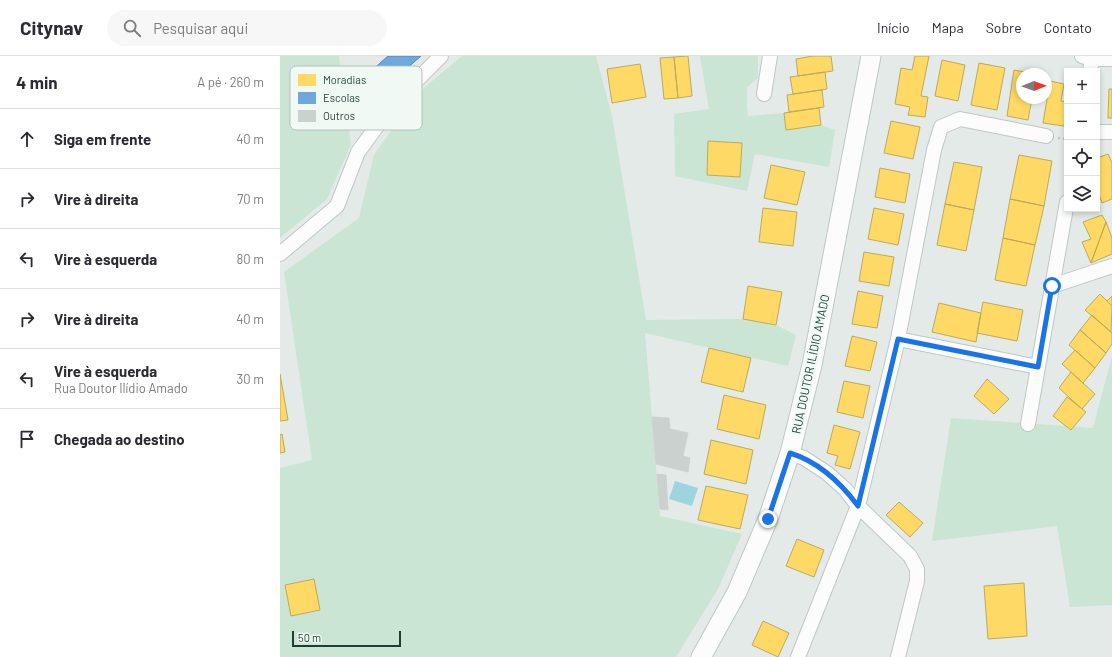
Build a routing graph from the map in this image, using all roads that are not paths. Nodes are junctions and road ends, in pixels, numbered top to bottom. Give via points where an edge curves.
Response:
1 (441, 56) edge
2 (770, 56) edge
3 (871, 56) edge
4 (1112, 59) edge
5 (1088, 62) edge
6 (422, 75) edge
7 (764, 94) dead end
8 (374, 130) edge
9 (1100, 132) edge
10 (1112, 132) edge
11 (1046, 136) dead end
12 (1065, 212) edge
13 (280, 254) edge
14 (1112, 266) edge
15 (1052, 286) junction
16 (898, 339) junction
17 (1038, 367) junction
18 (1028, 424) dead end
19 (790, 453) junction
20 (858, 506) junction
21 (701, 657) edge
22 (798, 657) edge
23 (898, 657) edge

1 - 6 street
2 - 7 street
3 - 19 street, RUA DOUTOR ILÍDIO AMADO via 812,365
4 - 5 street
8 - 13 street via 358,152 337,206
9 - 10 street
11 - 16 street via 960,119 941,127 934,150
12 - 15 street
14 - 15 street
15 - 17 street
16 - 17 street
16 - 20 street
17 - 18 street
19 - 20 street via 804,458 827,473 845,489
19 - 21 street, RUA DOUTOR ILÍDIO AMADO via 768,519 737,592
20 - 22 street
20 - 23 street via 910,556 917,569 917,581

